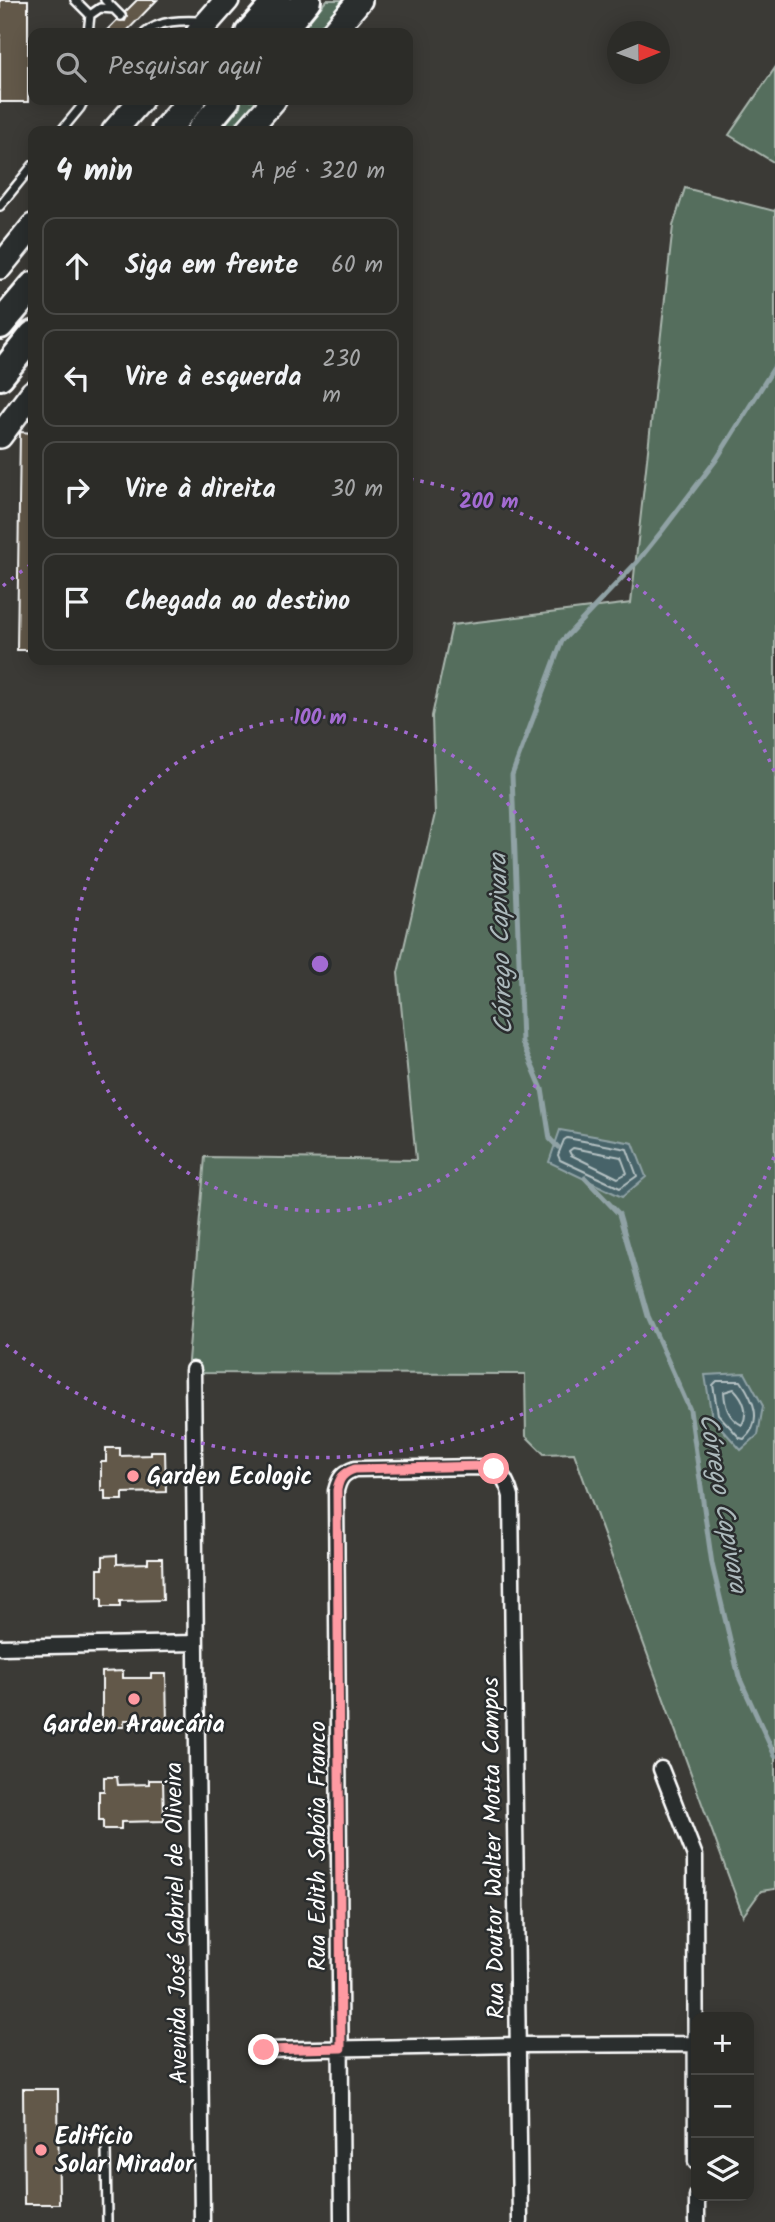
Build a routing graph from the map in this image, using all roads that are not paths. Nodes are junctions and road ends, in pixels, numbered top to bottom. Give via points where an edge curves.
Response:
1 (75, 0) edge
2 (105, 0) edge
3 (227, 0) edge
4 (278, 0) edge
5 (307, 0) edge
6 (360, 0) edge
7 (114, 9) junction
8 (90, 15) junction
9 (121, 16) dead end
10 (203, 27) edge
11 (89, 28) edge
12 (154, 28) edge
13 (253, 28) edge
14 (284, 28) edge
15 (336, 28) edge
16 (82, 105) edge
17 (134, 105) edge
18 (188, 105) edge
19 (222, 105) edge
20 (270, 105) edge
21 (65, 126) edge
22 (118, 126) edge
23 (169, 126) edge
24 (204, 126) edge
25 (251, 126) edge
26 (28, 171) edge
27 (0, 206) edge
28 (28, 232) edge
29 (0, 267) edge
30 (28, 292) edge
31 (0, 325) edge
32 (28, 341) edge
33 (28, 364) edge
34 (0, 376) edge
35 (0, 389) edge
36 (28, 399) edge
37 (0, 436) edge
38 (193, 1370) dead end
39 (502, 1474) joint
40 (195, 1643) junction
41 (0, 1647) edge
42 (661, 1769) dead end
43 (695, 2012) edge
44 (691, 2044) edge
45 (518, 2045) junction
46 (341, 2048) junction
47 (264, 2050) dead end
48 (695, 2075) edge
49 (696, 2138) edge
50 (106, 2146) dead end
51 (697, 2201) edge
52 (107, 2222) edge
53 (202, 2222) edge
54 (342, 2222) edge
55 (520, 2222) edge
56 (697, 2222) edge

1 - 8 lane
2 - 7 lane
3 - 10 main road
4 - 13 highway
5 - 14 highway
6 - 15 main road
7 - 8 lane via 100,8
7 - 9 lane
8 - 11 lane
10 - 12 lane via 168,22
16 - 21 lane
17 - 22 main road
18 - 23 highway
19 - 24 highway
20 - 25 main road
26 - 27 lane
28 - 29 main road
30 - 31 highway
32 - 34 highway
33 - 35 highway
36 - 37 main road
38 - 40 street, Avenida José Gabriel de Oliveira
39 - 45 street, Rua Doutor Walter Motta Campos via 511,1496
39 - 46 street, Rua Edith Sabóia Franco via 484,1466 365,1469 345,1472 339,1480
40 - 41 street
40 - 53 street, Avenida José Gabriel de Oliveira
42 - 43 street via 695,1856
44 - 45 street
45 - 46 street
45 - 55 street, Rua Doutor Walter Motta Campos
46 - 47 street
46 - 54 street, Rua Edith Sabóia Franco
48 - 49 street
50 - 52 lane
51 - 56 street

